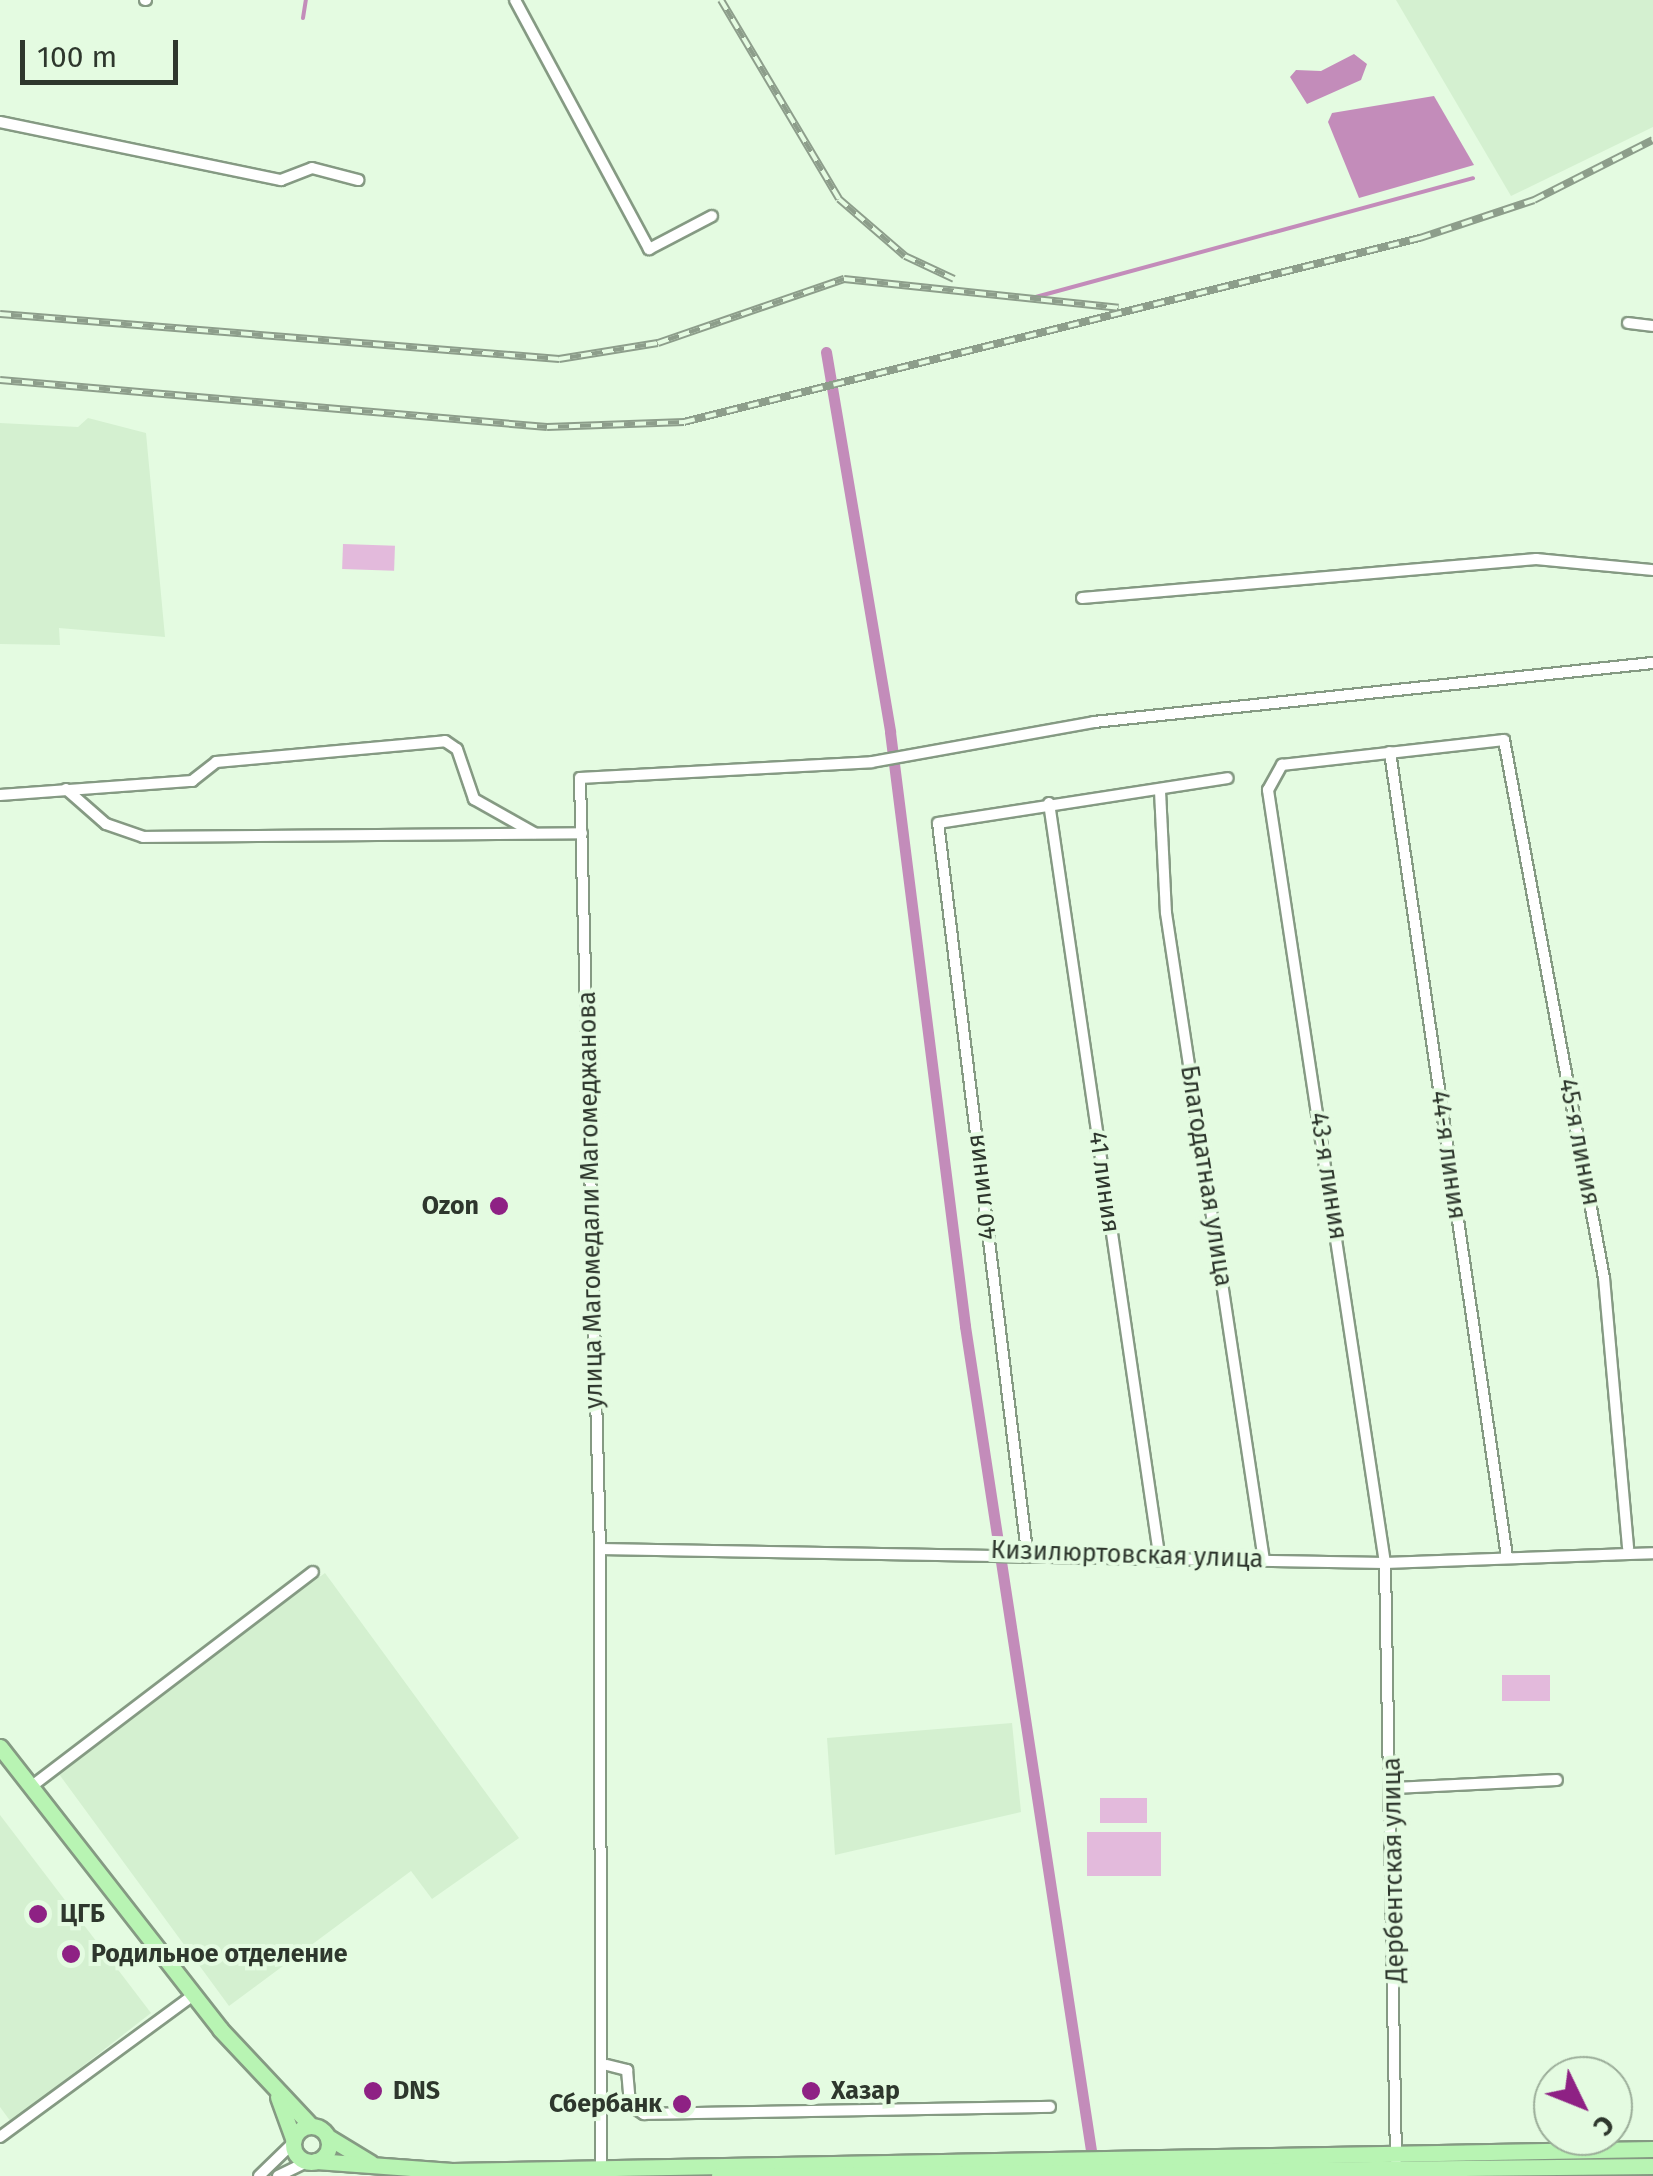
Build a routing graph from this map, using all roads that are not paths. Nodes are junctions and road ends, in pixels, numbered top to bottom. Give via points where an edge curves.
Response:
1 (514, 0) edge
2 (0, 122) edge
3 (358, 180) dead end
4 (712, 216) dead end
5 (1628, 323) dead end
6 (1653, 326) edge
7 (1653, 570) edge
8 (1082, 598) dead end
9 (1653, 663) edge
10 (1390, 752) junction
11 (1228, 778) dead end
12 (66, 789) junction
13 (1160, 791) junction
14 (0, 795) edge
15 (1049, 804) junction
16 (534, 833) junction
17 (582, 833) junction
18 (1628, 1548) junction
19 (600, 1549) junction
20 (1021, 1551) junction
21 (1653, 1552) edge
22 (1507, 1557) junction
23 (1264, 1560) junction
24 (1160, 1561) junction
25 (1385, 1563) junction
26 (312, 1572) dead end
27 (0, 1747) edge
28 (1557, 1780) dead end
29 (32, 1786) junction
30 (1394, 1788) junction
31 (193, 1995) junction
32 (606, 2065) junction
33 (276, 2093) junction
34 (1050, 2107) dead end
35 (310, 2125) junction
36 (0, 2137) edge
37 (328, 2137) junction
38 (293, 2141) junction
39 (1653, 2149) edge
40 (1396, 2154) junction
41 (312, 2161) junction
42 (601, 2163) junction
43 (1072, 2165) junction
44 (1102, 2165) junction
45 (374, 2166) junction
46 (1653, 2166) edge
47 (547, 2170) junction
48 (1396, 2174) edge
49 (258, 2176) edge
50 (278, 2176) edge
51 (584, 2176) edge
52 (719, 2176) edge

1 - 4 street via 649,249
2 - 3 street via 281,180 312,168
5 - 6 street
7 - 8 street via 1536,559
9 - 17 street, улица Магомедали Магомеджановa via 1094,722 872,762 580,778
10 - 18 street, 45-я линия via 1504,740 1604,1278
10 - 22 street, 44-я линия
10 - 25 street, 43-я линия via 1282,766 1268,790
11 - 13 street
12 - 14 street
12 - 16 street via 106,824 143,837
12 - 16 street via 192,780 216,762 445,741 457,750 474,799
13 - 15 street
13 - 23 street, Благодатная улица via 1166,912
15 - 20 street, 40 линия via 938,822
15 - 24 street, 41 линия
16 - 17 street
17 - 19 street, улица Магомедали Магомеджановa
18 - 21 street, Кизилюртовская улица
18 - 22 street, Кизилюртовская улица
19 - 20 street, Кизилюртовская улица
19 - 32 street, улица Магомедали Магомеджановa
20 - 24 street, Кизилюртовская улица
22 - 25 street, Кизилюртовская улица
23 - 24 street, Кизилюртовская улица
23 - 25 street, Кизилюртовская улица
25 - 30 street, Дербентская улица
26 - 29 street
27 - 29 main road
28 - 30 street
29 - 31 main road
30 - 40 street, Дербентская улица
31 - 33 main road
31 - 36 street
32 - 34 street via 627,2070 630,2105 644,2114
32 - 42 street, улица Магомедали Магомеджановa
33 - 35 main road
33 - 38 main road
35 - 37 main road
35 - 38 main road
37 - 41 main road
37 - 45 main road
38 - 41 main road
38 - 49 street
39 - 40 main road
40 - 44 main road
40 - 48 street, Дербентская улица
41 - 45 main road
41 - 50 street
42 - 43 main road
42 - 47 main road
43 - 44 main road
43 - 52 main road
44 - 48 main road
45 - 47 main road
46 - 48 main road
47 - 51 main road

